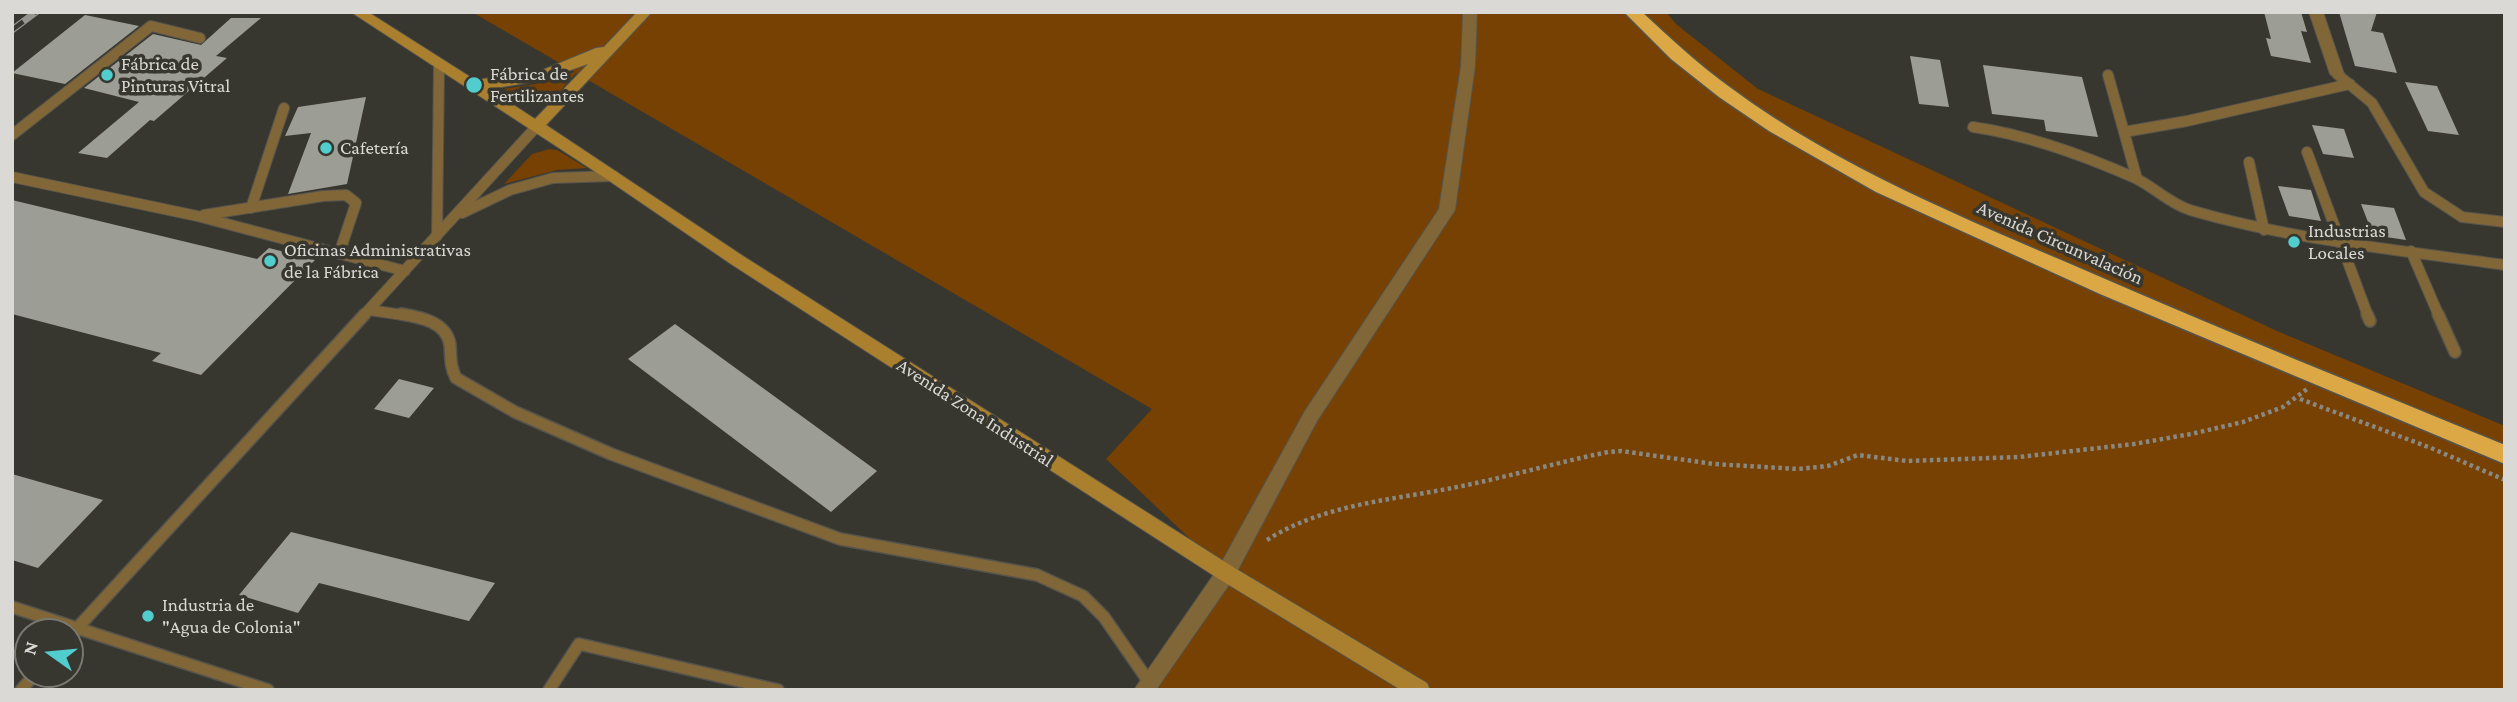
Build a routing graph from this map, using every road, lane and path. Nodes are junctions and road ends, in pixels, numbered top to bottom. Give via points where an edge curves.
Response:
1 (358, 12) edge
2 (645, 12) edge
3 (1470, 12) edge
4 (1632, 12) edge
5 (2316, 12) edge
6 (200, 38) dead end
7 (616, 43) junction
8 (439, 65) junction
9 (2337, 74) joint
10 (2108, 75) dead end
11 (2350, 84) junction
12 (474, 85) junction
13 (285, 108) dead end
14 (537, 126) junction
15 (1973, 127) dead end
16 (2124, 132) junction
17 (12, 135) edge
18 (2307, 152) dead end
19 (2249, 162) dead end
20 (614, 176) junction
21 (12, 177) edge
22 (2137, 179) junction
23 (251, 208) junction
24 (456, 215) junction
25 (197, 216) junction
26 (2505, 222) edge
27 (2264, 230) junction
28 (437, 236) junction
29 (2340, 240) junction
30 (2411, 251) junction
31 (339, 254) junction
32 (2505, 265) edge
33 (405, 271) junction
34 (369, 310) junction
35 (2370, 321) dead end
36 (2455, 352) dead end
37 (2313, 375) junction
38 (2300, 399) junction
39 (2505, 454) edge
40 (2505, 480) edge
41 (1266, 541) dead end
42 (1226, 573) junction
43 (12, 607) edge
44 (39, 618) edge
45 (84, 621) edge
46 (84, 635) edge
47 (1147, 686) edge
48 (268, 690) edge
49 (549, 690) edge
50 (778, 690) edge
51 (1420, 690) edge

1 - 8 main road, Avenida Zona Industrial
2 - 7 main road
3 - 42 street via 1468,66 1447,209 1311,416
4 - 37 highway, Avenida Circunvalación via 1690,68 1738,104 1852,172 2035,257
5 - 9 street
6 - 17 lane via 152,26
7 - 12 main road via 569,69 538,79
7 - 14 main road
8 - 12 main road, Avenida Zona Industrial
8 - 28 lane
9 - 11 lane
10 - 16 lane
11 - 16 lane
11 - 26 lane via 2372,103 2424,192 2462,217
12 - 14 main road, Avenida Zona Industrial
13 - 23 lane
14 - 20 main road, Avenida Zona Industrial
14 - 24 lane
15 - 22 lane via 2010,132
16 - 22 lane
18 - 29 lane
19 - 27 lane
20 - 24 lane via 553,178 510,190
20 - 42 main road, Avenida Zona Industrial via 737,260
21 - 25 lane
22 - 27 lane via 2186,209
23 - 25 lane
23 - 31 lane via 346,195 356,203
24 - 28 lane
25 - 31 lane
27 - 29 lane
28 - 33 lane
29 - 30 lane
29 - 35 lane
30 - 32 lane
30 - 36 lane
31 - 33 lane
33 - 34 lane
34 - 45 lane
34 - 47 lane via 415,316 444,328 456,378 515,412 611,454 840,539 1037,575 1083,596 1104,617
37 - 38 path
37 - 39 highway, Avenida Circunvalación
38 - 40 path
38 - 41 path via 2245,423 2175,439 1987,458 1892,460 1858,455 1826,467 1769,468 1608,452 1334,513 1276,532
42 - 47 street
42 - 51 main road, Avenida Zona Industrial
43 - 44 lane
46 - 48 lane
49 - 50 lane via 579,644

